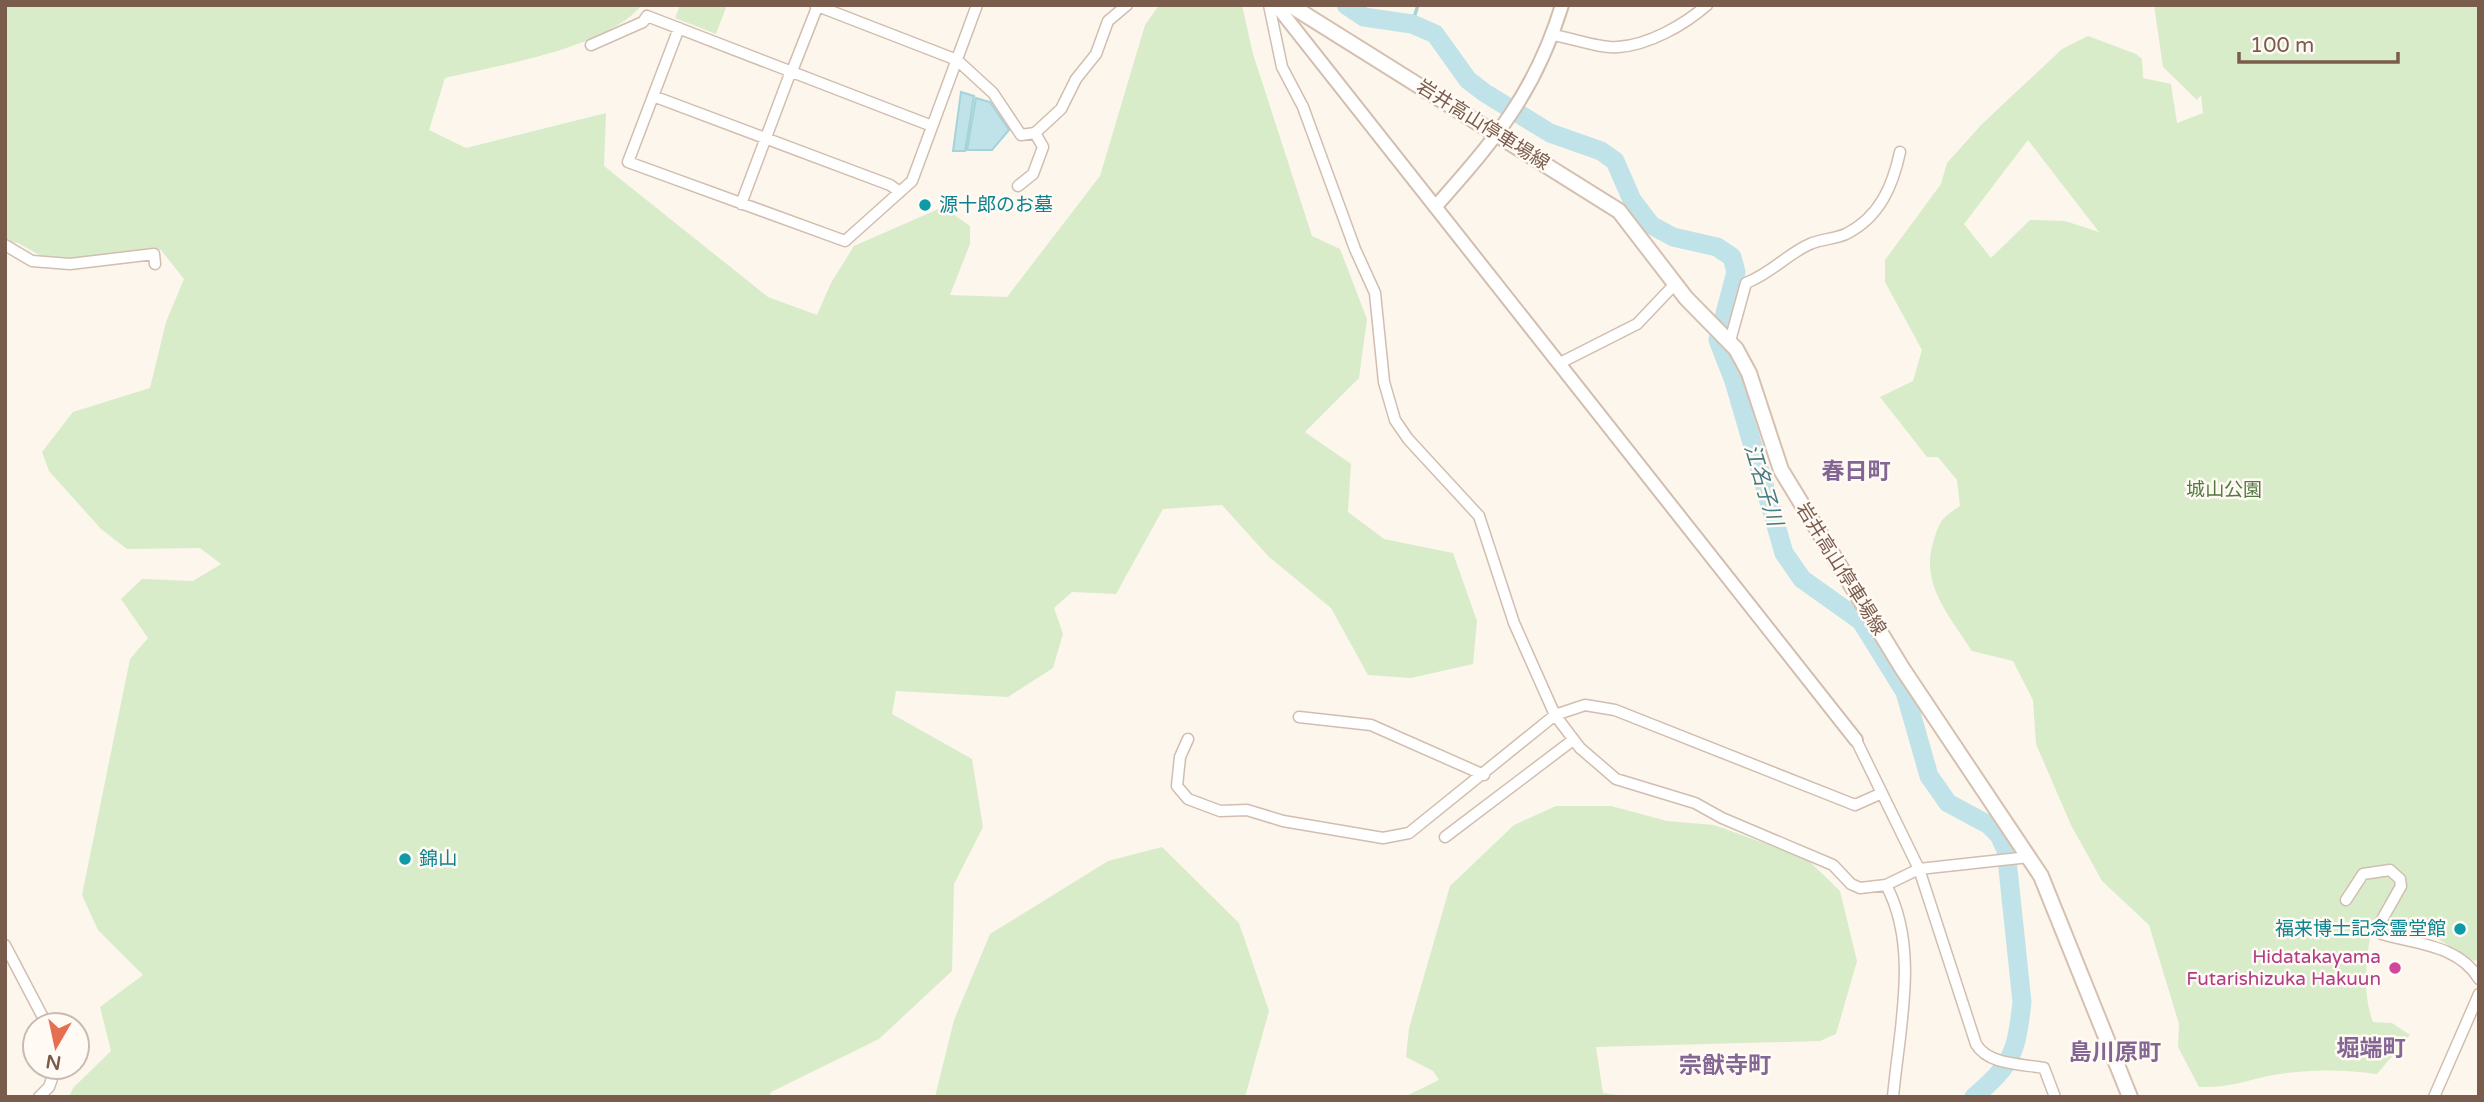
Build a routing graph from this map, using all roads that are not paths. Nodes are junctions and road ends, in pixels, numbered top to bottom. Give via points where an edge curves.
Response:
1 (977, 5) edge
2 (1127, 5) edge
3 (1269, 5) edge
4 (1276, 5) edge
5 (1290, 5) edge
6 (1562, 5) edge
7 (1707, 5) edge
8 (817, 6) edge
9 (678, 28) junction
10 (1553, 35) junction
11 (591, 45) dead end
12 (957, 60) junction
13 (791, 71) junction
14 (653, 96) junction
15 (932, 126) junction
16 (1035, 133) junction
17 (1499, 134) junction
18 (765, 138) junction
19 (1900, 152) dead end
20 (1018, 186) dead end
21 (900, 192) junction
22 (741, 204) junction
23 (1437, 205) junction
24 (5, 245) edge
25 (155, 264) dead end
26 (1675, 284) junction
27 (1728, 340) junction
28 (1560, 363) junction
29 (1555, 715) junction
30 (1299, 717) dead end
31 (1188, 739) dead end
32 (1573, 740) junction
33 (1856, 740) joint
34 (1484, 775) junction
35 (1882, 793) junction
36 (1444, 837) dead end
37 (2029, 857) junction
38 (1919, 869) junction
39 (1886, 885) junction
40 (2346, 900) dead end
41 (5, 945) edge
42 (2479, 977) edge
43 (2479, 994) edge
44 (40, 1011) edge
45 (51, 1081) edge
46 (2436, 1096) edge
47 (39, 1097) edge
48 (1893, 1097) edge
49 (2055, 1097) edge
50 (2130, 1097) edge

1 - 12 street
2 - 16 street via 1108,22 1096,54 1076,79 1065,104
3 - 29 street via 1282,67 1303,107 1375,293 1384,382 1395,420 1479,516 1514,623
4 - 23 street
5 - 17 main road, 岩井高山停車場線
6 - 10 street
7 - 10 street via 1671,29 1633,45 1615,48
8 - 12 street
8 - 13 street
9 - 11 street via 647,16
9 - 13 street
9 - 14 street
10 - 17 street via 1523,99
12 - 15 street
12 - 16 street via 993,93 1021,135
13 - 15 street
13 - 18 street
14 - 18 street
14 - 22 street via 628,162
15 - 21 street via 912,181
16 - 20 street via 1043,147 1033,174
17 - 23 street
17 - 26 main road, 岩井高山停車場線 via 1619,211
18 - 21 street
18 - 22 street
19 - 27 street via 1893,186 1863,222 1847,234 1809,244 1768,275 1746,284
21 - 22 street via 845,241
23 - 28 street
24 - 25 street via 32,261 70,264 154,254
26 - 27 main road, 岩井高山停車場線
26 - 28 street via 1637,324
27 - 37 main road, 岩井高山停車場線 via 1746,367 1781,470 1902,668
28 - 33 street
29 - 32 street
29 - 34 street
29 - 35 street via 1579,706 1602,707 1855,805
30 - 34 street via 1371,725
31 - 34 street via 1180,757 1177,786 1192,802 1220,811 1247,810 1283,821 1383,838 1409,832
32 - 36 street
32 - 39 street via 1616,779 1695,803 1833,865 1855,886
33 - 35 street
35 - 38 street
37 - 38 street
37 - 50 main road, 岩井高山停車場線 via 2059,918
38 - 39 street
38 - 49 street via 1981,1053 2044,1068
39 - 48 street via 1900,922 1905,992
40 - 42 street via 2363,874 2390,870 2401,886 2379,925 2382,934 2433,945
41 - 44 street
43 - 46 street
45 - 47 street

